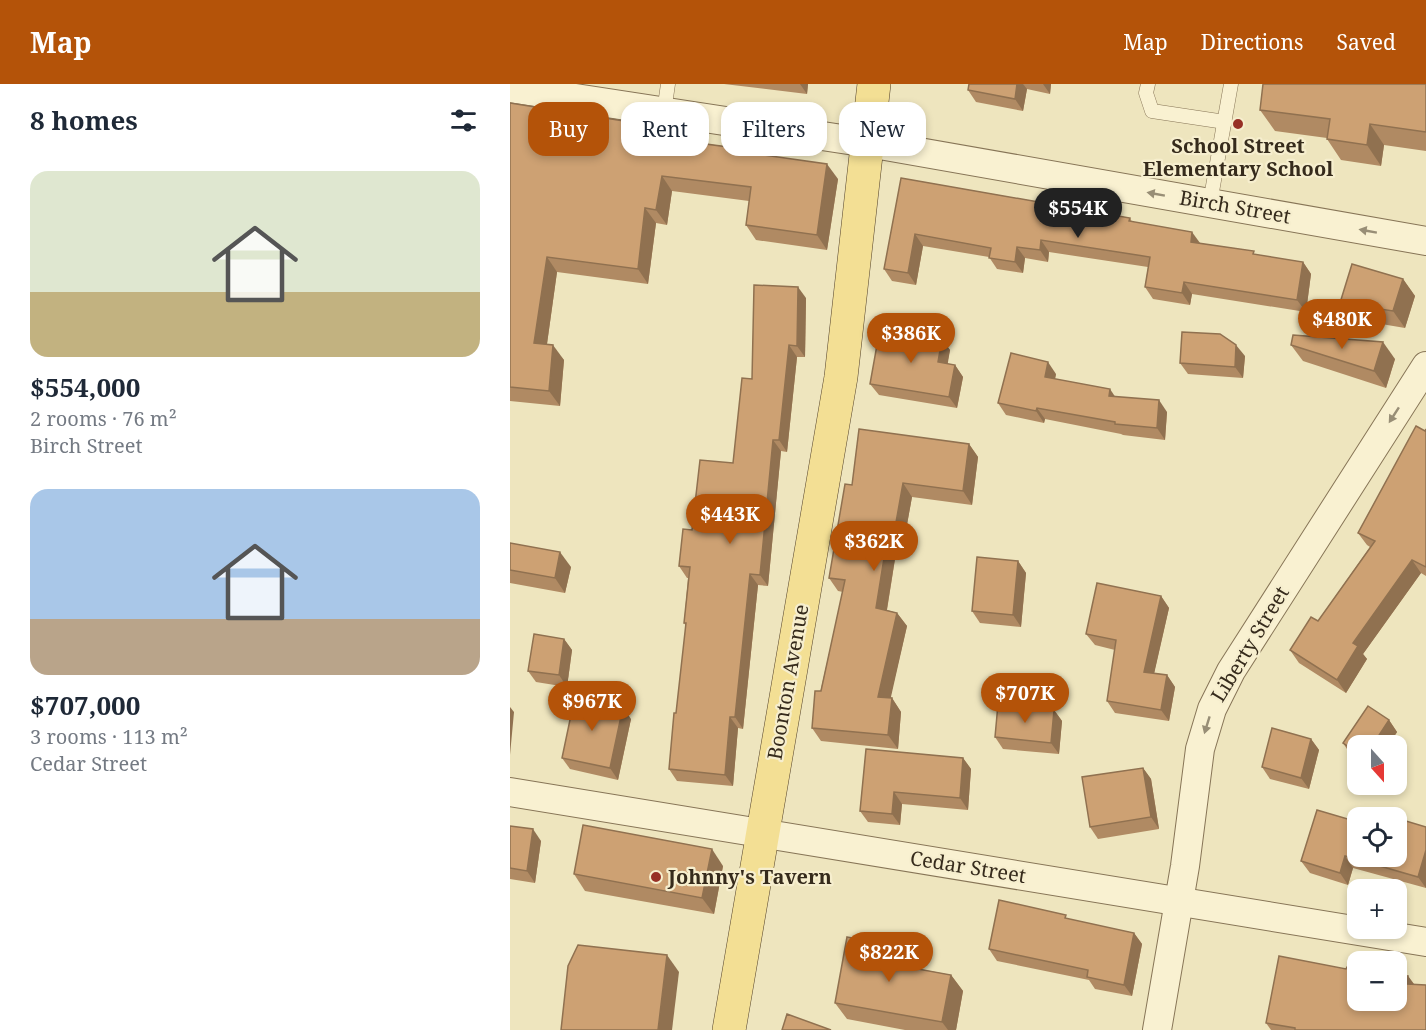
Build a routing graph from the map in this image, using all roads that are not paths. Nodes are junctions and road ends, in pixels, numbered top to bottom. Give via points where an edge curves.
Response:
1 (668, 84) edge
2 (874, 84) edge
3 (1148, 84) edge
4 (1231, 84) edge
5 (510, 88) edge
6 (665, 102) edge
7 (872, 102) edge
8 (621, 105) edge
9 (709, 119) edge
10 (1224, 122) junction
11 (839, 139) edge
12 (926, 153) edge
13 (866, 156) edge
14 (1210, 203) junction
15 (1426, 241) edge
16 (1426, 366) edge
17 (510, 792) edge
18 (762, 834) junction
19 (1180, 900) junction
20 (1426, 942) edge
21 (729, 1030) edge
22 (1157, 1030) edge

1 - 6 lane
2 - 7 main road, Boonton Avenue
3 - 10 lane via 1146,93 1152,111
4 - 10 lane
5 - 8 street, Birch Street
9 - 11 street, Birch Street
10 - 14 lane
14 -> 12 street, Birch Street
13 - 18 main road, Boonton Avenue via 841,376
15 -> 14 street, Birch Street
16 -> 19 street, Liberty Street via 1231,671 1212,709 1200,749
17 - 18 street, Cedar Street
18 - 19 street, Cedar Street
18 - 21 main road, Boonton Avenue
19 - 20 street, Cedar Street
19 - 22 street, Liberty Street

